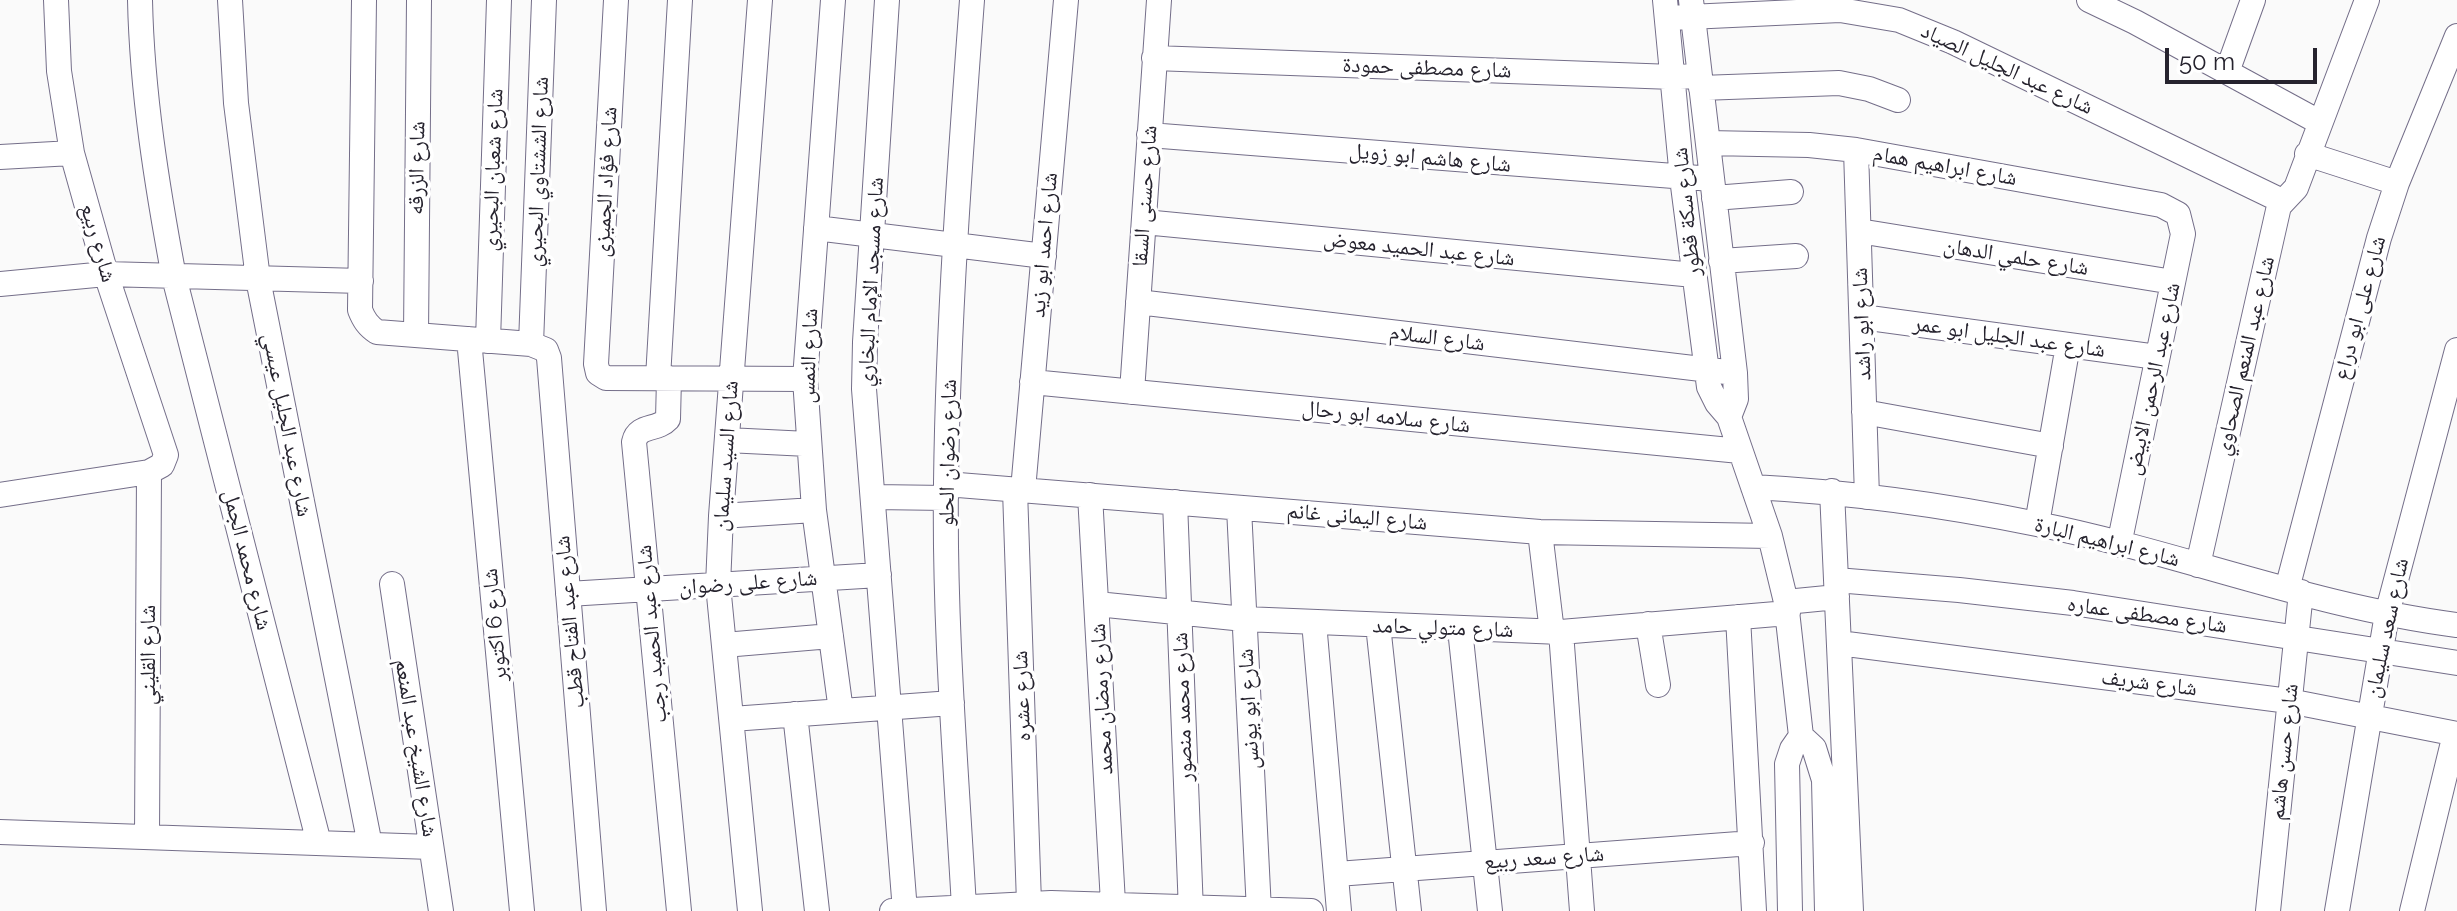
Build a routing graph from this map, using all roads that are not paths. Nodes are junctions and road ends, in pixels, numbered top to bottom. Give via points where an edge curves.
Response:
1 (56, 0) edge
2 (140, 0) edge
3 (230, 0) edge
4 (364, 0) edge
5 (419, 0) edge
6 (499, 0) edge
7 (544, 0) edge
8 (616, 0) edge
9 (680, 0) edge
10 (760, 0) edge
11 (833, 0) edge
12 (887, 0) edge
13 (972, 0) edge
14 (1066, 0) edge
15 (1159, 0) edge
16 (2089, 0) edge
17 (2253, 0) edge
18 (2367, 0) edge
19 (1692, 8) edge
20 (1666, 9) edge
21 (2139, 11) edge
22 (2457, 36) edge
23 (1154, 58) junction
24 (2227, 72) junction
25 (1673, 77) junction
26 (1701, 82) junction
27 (1898, 100) dead end
28 (2319, 122) junction
29 (1149, 135) junction
30 (1708, 143) junction
31 (1856, 150) junction
32 (72, 153) junction
33 (2307, 154) junction
34 (0, 157) edge
35 (1682, 178) junction
36 (2397, 183) junction
37 (1713, 189) junction
38 (1791, 192) dead end
39 (2282, 201) junction
40 (2178, 214) joint
41 (1144, 222) junction
42 (816, 228) junction
43 (1859, 231) junction
44 (871, 235) junction
45 (953, 244) junction
46 (1044, 256) junction
47 (1796, 256) dead end
48 (1721, 261) junction
49 (106, 274) junction
50 (1694, 275) junction
51 (174, 277) junction
52 (258, 279) junction
53 (361, 281) junction
54 (2173, 282) junction
55 (0, 284) edge
56 (1138, 302) junction
57 (1862, 317) junction
58 (416, 335) junction
59 (478, 340) junction
60 (531, 344) junction
61 (2068, 345) junction
62 (2457, 350) edge
63 (2157, 357) junction
64 (1706, 369) junction
65 (1735, 373) junction
66 (664, 378) junction
67 (732, 379) junction
68 (805, 379) junction
69 (1032, 382) junction
70 (1132, 392) junction
71 (1864, 412) junction
72 (1729, 417) junction
73 (727, 440) junction
74 (808, 444) junction
75 (2051, 446) junction
76 (1740, 451) junction
77 (149, 472) junction
78 (1753, 487) junction
79 (1019, 490) junction
80 (946, 491) junction
81 (1832, 491) junction
82 (0, 495) edge
83 (1090, 495) junction
84 (874, 497) junction
85 (1867, 497) junction
86 (1175, 502) junction
87 (1239, 508) junction
88 (814, 510) junction
89 (721, 516) junction
90 (2037, 524) junction
91 (1540, 532) junction
92 (1770, 536) junction
93 (2119, 545) junction
94 (2198, 565) junction
95 (879, 575) junction
96 (823, 578) junction
97 (392, 584) dead end
98 (718, 585) junction
99 (648, 589) junction
100 (1836, 589) junction
101 (2294, 591) junction
102 (568, 594) junction
103 (1097, 604) junction
104 (1787, 607) junction
105 (1180, 612) junction
106 (2387, 614) junction
107 (1738, 617) junction
108 (1244, 619) junction
109 (1314, 622) junction
110 (1648, 624) junction
111 (1378, 625) junction
112 (2457, 625) edge
113 (1460, 629) junction
114 (1557, 632) junction
115 (831, 636) junction
116 (2296, 637) junction
117 (1839, 643) junction
118 (724, 645) junction
119 (2380, 650) junction
120 (2457, 663) edge
121 (1658, 685) dead end
122 (2289, 701) junction
123 (952, 703) junction
124 (891, 707) junction
125 (841, 711) junction
126 (795, 714) junction
127 (2369, 717) junction
128 (732, 719) junction
129 (2456, 734) edge
130 (1801, 736) junction
131 (0, 832) edge
132 (147, 837) junction
133 (319, 843) junction
134 (1752, 843) junction
135 (370, 845) junction
136 (431, 847) junction
137 (1578, 855) junction
138 (1484, 862) junction
139 (1404, 868) junction
140 (1337, 874) junction
141 (1044, 906) edge
142 (1115, 906) edge
143 (979, 907) edge
144 (1191, 908) edge
145 (1259, 910) edge
146 (441, 911) edge
147 (522, 911) edge
148 (594, 911) edge
149 (679, 911) edge
150 (750, 911) edge
151 (817, 911) edge
152 (892, 911) edge
153 (905, 911) edge
154 (1311, 911) edge
155 (1339, 911) edge
156 (1409, 911) edge
157 (1490, 911) edge
158 (1582, 911) edge
159 (1754, 911) edge
160 (1790, 911) edge
161 (1827, 911) edge
162 (1851, 911) edge
163 (2268, 911) edge
164 (2337, 911) edge
165 (2412, 911) edge

1 - 32 street, شارع ربيع via 59,71
2 - 51 street, شارع محمد الجمل via 158,188
3 - 52 street, شارع عبد الجليل عيسي via 236,103
4 - 53 street
5 - 58 street, شارع الزرقه
6 - 59 street, شارع شعبان البحيري
7 - 60 street, شارع الششتاوي البحيري
8 - 66 street, شارع فؤاد الجميزى via 596,364 606,378
9 - 66 street, شارع عبد الحميد رجب
10 - 67 street, شارع السيد سليمان
11 - 42 street, شارع النمس
12 - 44 street, شارع مسجد الإمام البخاري
13 - 45 street, شارع رضوان الحلو
14 - 46 street, شارع احمد ابو زيد
15 - 23 street, شارع حسنى السقا
16 - 21 street
17 - 24 street
18 - 28 street, شارع عبد المنعم الصحاوي
19 - 20 street, شارع عبد الجليل الصياد
19 - 26 street, شارع سكة قطور
19 - 39 street, شارع عبد الجليل الصياد via 1840,10 1899,20
20 - 25 street, شارع سكة قطور
21 - 24 street
22 - 36 street, شارع على ابو دراع
23 - 25 street, شارع مصطفى حمودة
23 - 29 street, شارع حسنى السقا
24 - 28 street
25 - 26 street, شارع مصطفى حمودة
25 - 35 street, شارع سكة قطور
26 - 27 street, شارع مصطفى حمودة via 1839,83
26 - 30 street, شارع سكة قطور
28 - 33 street, شارع عبد المنعم الصحاوي
29 - 35 street, شارع هاشم ابو زويل
29 - 41 street, شارع حسنى السقا
30 - 31 street, شارع ابراهيم همام
30 - 37 street, شارع سكة قطور
31 - 40 street, شارع ابراهيم همام via 2161,205
31 - 43 street, شارع ابو راشد
32 - 34 street
32 - 49 street, شارع ربيع
33 - 36 street
33 - 39 street, شارع عبد المنعم الصحاوي via 2296,188
35 - 37 street, شارع هاشم ابو زويل
35 - 50 street, شارع سكة قطور
36 - 101 street, شارع على ابو دراع via 2363,294
37 - 38 street, شارع هاشم ابو زويل
37 - 48 street, شارع سكة قطور
39 - 94 street, شارع عبد المنعم الصحاوي
40 - 54 street, شارع عبد الرحمن الابيض via 2183,234
41 - 50 street, شارع عبد الحميد معوض
41 - 56 street, شارع حسنى السقا
42 - 44 street
42 - 68 street, شارع النمس
43 - 54 street, شارع حلمي الدهان
43 - 57 street, شارع ابو راشد
44 - 45 street
44 - 84 street, شارع مسجد الإمام البخاري via 864,389
45 - 46 street
45 - 80 street, شارع رضوان الحلو
46 - 69 street, شارع احمد ابو زيد
47 - 48 street
48 - 65 street, شارع سكة قطور
49 - 51 street
49 - 55 street
49 - 77 street, شارع ربيع via 166,455 162,465
50 - 64 street, شارع سكة قطور
51 - 52 street
51 - 133 street, شارع محمد الجمل
52 - 53 street
52 - 135 street, شارع عبد الجليل عيسي
53 - 58 street via 360,310 369,327
54 - 63 street, شارع عبد الرحمن الابيض
56 - 64 street, شارع السلام
56 - 70 street, شارع حسنى السقا
57 - 61 street, شارع عبد الجليل ابو عمر
57 - 71 street, شارع ابو راشد
58 - 59 street
59 - 60 street
59 - 147 street, شارع 6 اكتوبر
60 - 102 street, شارع عبد الفتاح قطب via 546,350 549,358
61 - 63 street, شارع عبد الجليل ابو عمر
61 - 75 street
62 - 106 street, شارع سعد سليمان
63 - 93 street, شارع عبد الرحمن الابيض
64 - 65 street, شارع السلام
64 - 72 street, شارع سكة قطور via 1709,387
65 - 72 street, شارع سكة قطور via 1736,399
66 - 67 street
66 - 99 street, شارع عبد الحميد رجب via 668,419 662,426 641,430 634,442
67 - 68 street
67 - 73 street, شارع السيد سليمان
68 - 74 street, شارع النمس
69 - 70 street, شارع سلامه ابو رحال
69 - 79 street, شارع احمد ابو زيد
70 - 76 street, شارع سلامه ابو رحال
71 - 75 street
71 - 85 street, شارع ابو راشد
72 - 76 street, شارع سكة قطور
73 - 74 street
73 - 89 street, شارع السيد سليمان
74 - 88 street, شارع النمس
75 - 90 street
76 - 78 street, شارع سكة قطور
77 - 82 street
77 - 132 street, شارع القليني
78 - 81 street, شارع ابراهيم البارة
78 - 92 street, شارع سكة قطور
79 - 80 street, شارع اليمانى غانم
79 - 83 street, شارع اليمانى غانم
79 - 141 street, شارع عشره
80 - 84 street, شارع اليمانى غانم
80 - 123 street, شارع رضوان الحلو
81 - 85 street, شارع ابراهيم البارة
81 - 100 street
83 - 86 street, شارع اليمانى غانم
83 - 103 street, شارع رمضان محمد
84 - 95 street, شارع مسجد الإمام البخاري
85 - 90 street, شارع ابراهيم البارة
86 - 87 street, شارع اليمانى غانم
86 - 105 street, شارع محمد منصور
87 - 91 street, شارع اليمانى غانم
87 - 108 street, شارع ابو يونس
88 - 89 street
88 - 96 street, شارع النمس
89 - 98 street, شارع السيد سليمان
90 - 93 street, شارع ابراهيم البارة
91 - 92 street, شارع اليمانى غانم
91 - 114 street
92 - 104 street, شارع سكة قطور
93 - 94 street, شارع ابراهيم البارة
94 - 101 street, شارع ابراهيم البارة
95 - 96 street, شارع على رضوان
95 - 124 street, شارع مسجد الإمام البخاري
96 - 98 street, شارع على رضوان
96 - 115 street, شارع النمس
97 - 136 street, شارع الشيخ عبد المنعم
98 - 99 street, شارع على رضوان
98 - 118 street, شارع السيد سليمان
99 - 102 street, شارع على رضوان
99 - 149 street, شارع عبد الحميد رجب
100 - 104 street, شارع مصطفى عماره
100 - 116 street, شارع مصطفى عماره via 1959,590
100 - 117 street
101 - 106 street, شارع ابراهيم البارة
101 - 116 street, شارع حسن هاشم
102 - 148 street, شارع عبد الفتاح قطب
103 - 105 street, شارع متولي حامد
103 - 142 street, شارع رمضان محمد
104 - 107 street, شارع متولي حامد
104 - 130 street, شارع سكة قطور
105 - 108 street, شارع متولي حامد
105 - 144 street, شارع محمد منصور
106 - 112 street, شارع ابراهيم البارة
106 - 119 street, شارع سعد سليمان
107 - 110 street, شارع متولي حامد
107 - 134 street
108 - 109 street, شارع متولي حامد
108 - 145 street, شارع ابو يونس
109 - 111 street, شارع متولي حامد
109 - 140 street
110 - 114 street, شارع متولي حامد
110 - 121 street
111 - 113 street, شارع متولي حامد
111 - 139 street
113 - 114 street, شارع متولي حامد
113 - 138 street
114 - 137 street
115 - 118 street
115 - 125 street, شارع النمس
116 - 119 street, شارع مصطفى عماره
116 - 122 street, شارع حسن هاشم
117 - 122 street, شارع شريف
117 - 162 street
118 - 128 street, شارع السيد سليمان
119 - 120 street, شارع مصطفى عماره
119 - 127 street, شارع سعد سليمان
122 - 127 street, شارع شريف
122 - 163 street, شارع حسن هاشم
123 - 124 street
123 - 143 street, شارع رضوان الحلو
124 - 125 street
124 - 153 street, شارع مسجد الإمام البخاري
125 - 126 street
126 - 128 street
126 - 151 street
127 - 129 street, شارع شريف
127 - 164 street, شارع سعد سليمان
128 - 150 street, شارع السيد سليمان
129 - 165 street
130 - 160 street, شارع سكة قطور via 1787,764
130 - 161 street, شارع سكة قطور via 1814,748 1824,780
131 - 132 street
132 - 133 street
133 - 135 street
134 - 137 street, شارع سعد ربيع
134 - 159 street
135 - 136 street
136 - 146 street, شارع الشيخ عبد المنعم
137 - 138 street, شارع سعد ربيع
137 - 158 street
138 - 139 street, شارع سعد ربيع
138 - 157 street
139 - 140 street, شارع سعد ربيع
139 - 156 street
140 - 155 street
141 - 142 street
141 - 143 street
142 - 144 street
143 - 153 street
144 - 145 street
145 - 154 street
152 - 153 street

